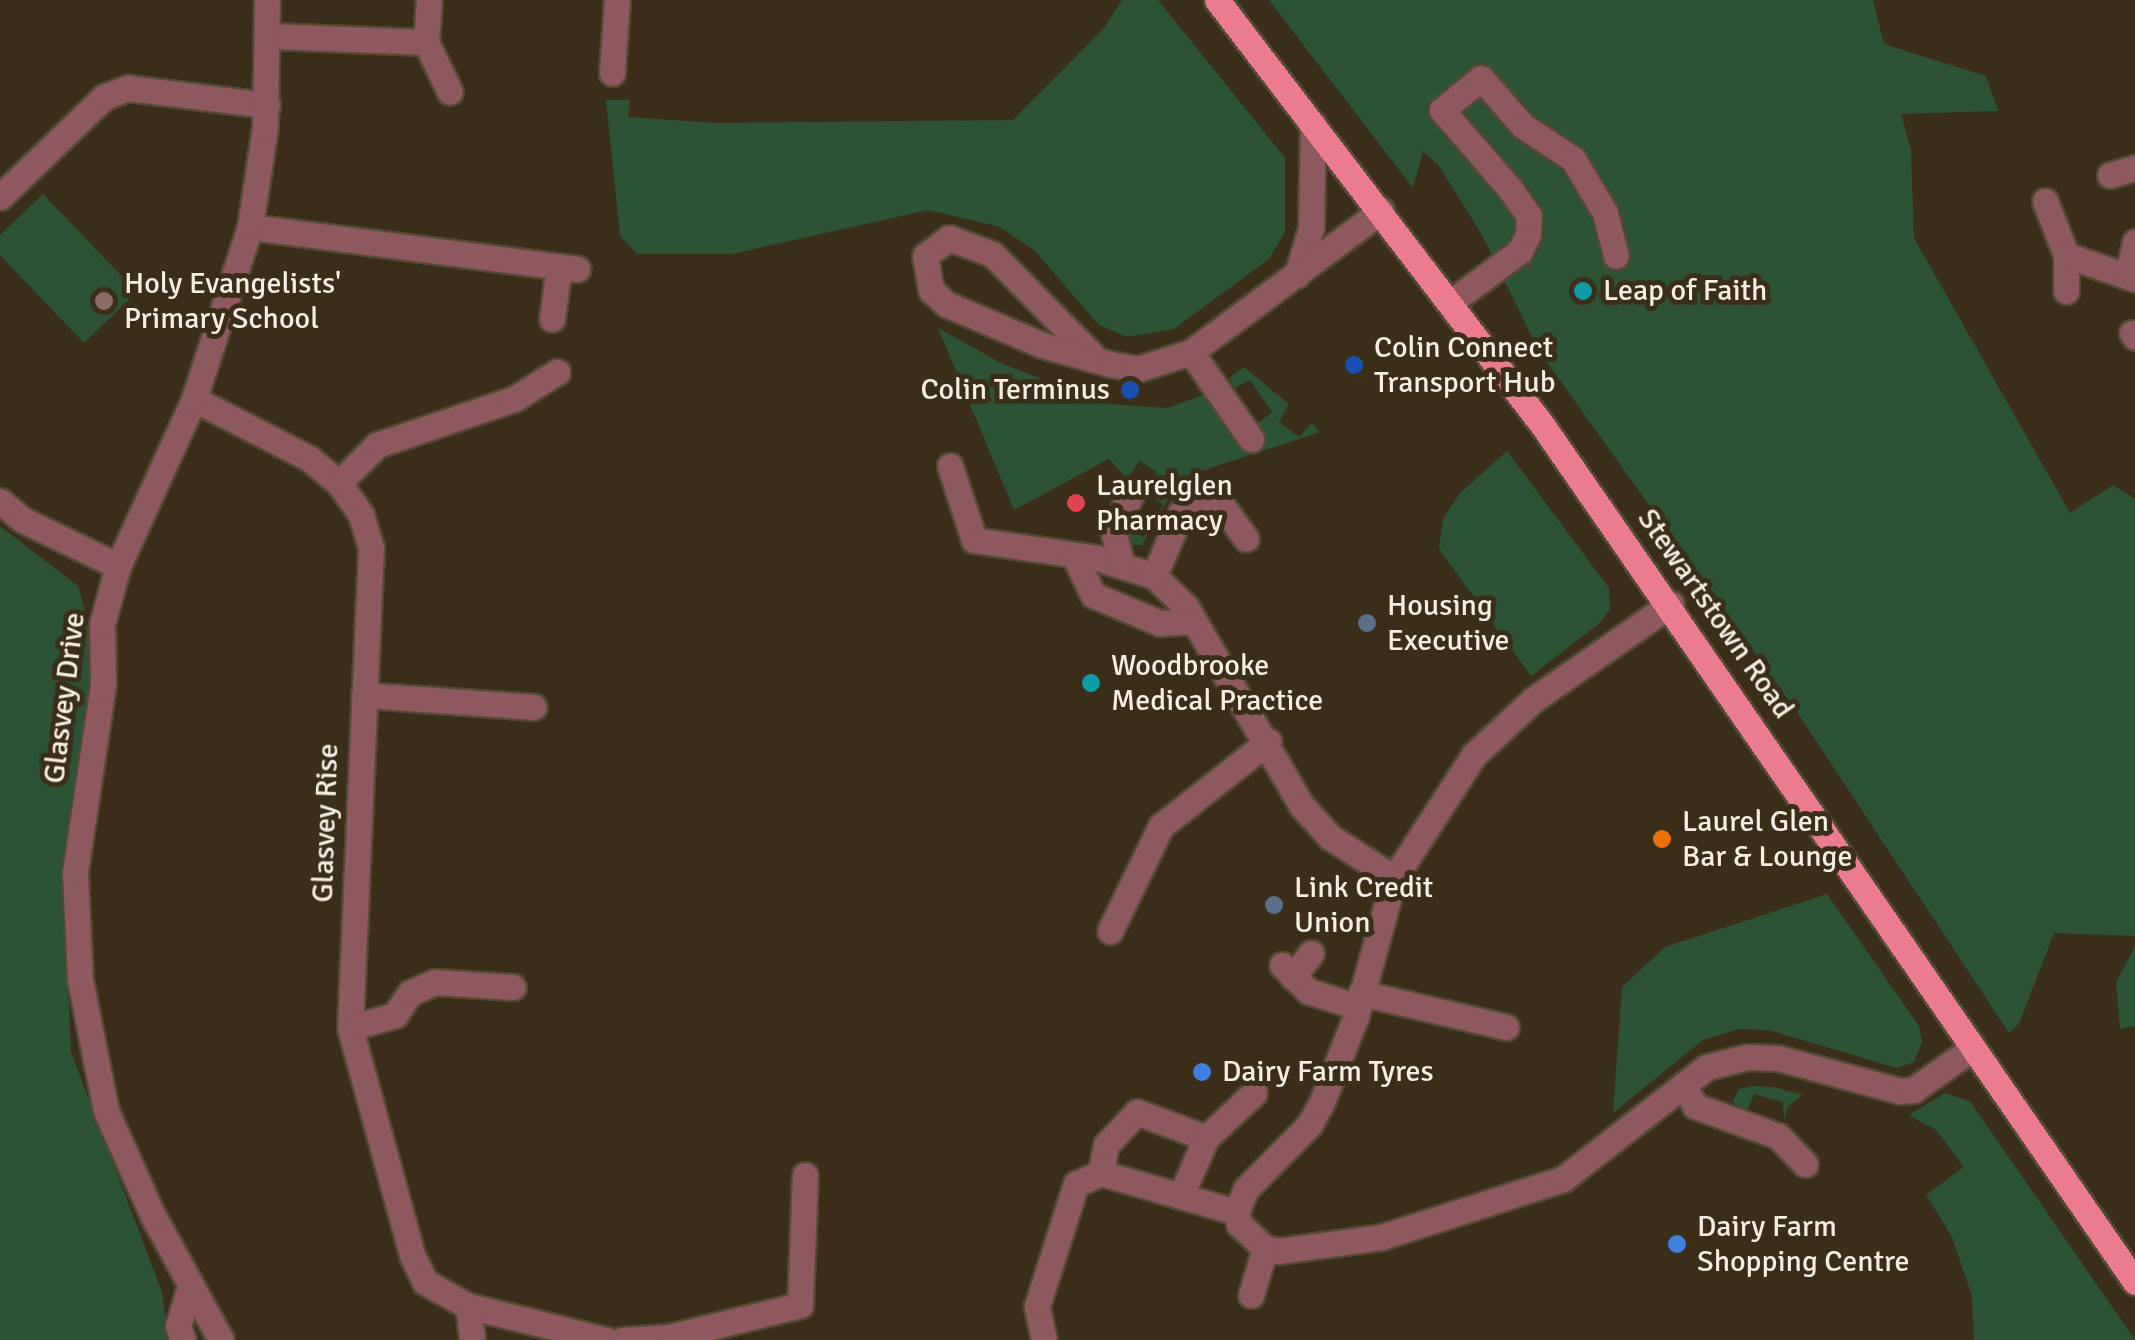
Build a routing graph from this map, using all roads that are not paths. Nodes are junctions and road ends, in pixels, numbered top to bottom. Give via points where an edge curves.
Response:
1 (267, 0) edge
2 (429, 0) edge
3 (617, 0) edge
4 (1216, 0) edge
5 (270, 36) junction
6 (426, 42) junction
7 (612, 73) dead end
8 (450, 92) dead end
9 (267, 105) junction
10 (1312, 124) junction
11 (2135, 168) edge
12 (2110, 176) dead end
13 (0, 197) edge
14 (2045, 201) dead end
15 (1381, 211) junction
16 (250, 227) junction
17 (2135, 242) edge
18 (2066, 254) junction
19 (1616, 256) dead end
20 (1296, 275) junction
21 (2131, 276) edge
22 (2066, 291) dead end
23 (1451, 302) junction
24 (552, 319) dead end
25 (1191, 352) junction
26 (1096, 359) junction
27 (557, 372) dead end
28 (194, 400) junction
29 (1251, 439) dead end
30 (950, 466) dead end
31 (339, 483) junction
32 (1131, 495) dead end
33 (0, 501) edge
34 (1246, 539) dead end
35 (1074, 555) junction
36 (118, 566) junction
37 (1122, 566) junction
38 (1154, 576) junction
39 (1671, 604) junction
40 (1194, 621) junction
41 (364, 695) junction
42 (534, 707) dead end
43 (1269, 741) junction
44 (1394, 878) junction
45 (1110, 931) dead end
46 (1311, 952) dead end
47 (514, 987) dead end
48 (1360, 1000) junction
49 (1506, 1027) dead end
50 (350, 1028) junction
51 (1973, 1048) junction
52 (1684, 1085) junction
53 (1254, 1093) dead end
54 (1206, 1138) junction
55 (1804, 1164) dead end
56 (1101, 1173) junction
57 (805, 1174) dead end
58 (1182, 1194) junction
59 (1236, 1212) junction
60 (1264, 1248) junction
61 (2135, 1282) edge
62 (190, 1287) junction
63 (1251, 1296) dead end
64 (468, 1306) junction
65 (183, 1340) edge
66 (221, 1340) edge
67 (472, 1340) edge
68 (606, 1340) edge
69 (622, 1340) edge
70 (1044, 1340) edge

1 - 5 street, Glasvey Drive
2 - 6 street
3 - 7 street
4 - 10 main road, Stewartstown Road
5 - 6 street
5 - 9 street, Glasvey Drive
6 - 8 street
9 - 13 street via 128,88 104,97
9 - 16 street, Glasvey Drive
10 - 15 main road, Stewartstown Road
10 - 20 street via 1311,228
11 - 12 street
14 - 18 street
15 - 20 street
15 - 23 main road, Stewartstown Road
16 - 24 street via 568,268
16 - 28 street, Glasvey Drive
17 - 21 street
18 - 21 street
18 - 22 street
19 - 23 street via 1604,214 1573,160 1523,126 1481,78 1442,110 1511,190 1529,216 1528,234 1520,251
20 - 25 street
23 - 39 main road, Stewartstown Road
25 - 26 street via 1138,368
25 - 29 street
26 - 26 street via 1006,332 946,304 931,290 926,256 949,238 992,254
27 - 31 street via 514,399 377,445
28 - 31 street, Glasvey Rise via 310,459
28 - 36 street, Glasvey Drive
30 - 35 street via 974,540
31 - 41 street, Glasvey Rise via 361,515 370,547
32 - 37 street via 1113,529
33 - 36 street via 23,520
34 - 38 street via 1223,507 1208,502 1181,513
35 - 37 street
35 - 40 street via 1093,595 1160,623
36 - 62 street, Glasvey Drive via 102,624 103,685 75,872 80,980 106,1111
37 - 38 street
38 - 40 street
39 - 44 street via 1532,700 1474,755
39 - 51 main road, Stewartstown Road
40 - 43 street
41 - 42 street
41 - 50 street, Glasvey Rise
43 - 44 street via 1302,806 1330,837
43 - 45 street via 1161,826
44 - 48 street
46 - 48 street via 1288,971 1308,991
47 - 50 street via 436,982 410,994 394,1015
48 - 49 street
48 - 59 street via 1310,1124 1246,1189
50 - 64 street, Glasvey Rise via 412,1255 424,1282
51 - 52 street via 1913,1090 1883,1090 1778,1058 1747,1057 1707,1067
51 - 61 main road, Stewartstown Road
52 - 55 street via 1695,1106 1778,1136
52 - 60 street via 1562,1179 1380,1237
53 - 54 street
54 - 56 street via 1138,1112 1106,1145
54 - 58 street
56 - 58 street
56 - 70 street via 1076,1184 1060,1220 1038,1306
57 - 69 street via 800,1304 668,1338
58 - 59 street
59 - 60 street
60 - 63 street
62 - 65 street via 178,1326
62 - 66 street, Glasvey Drive
64 - 67 street
64 - 68 street, Glasvey Rise

